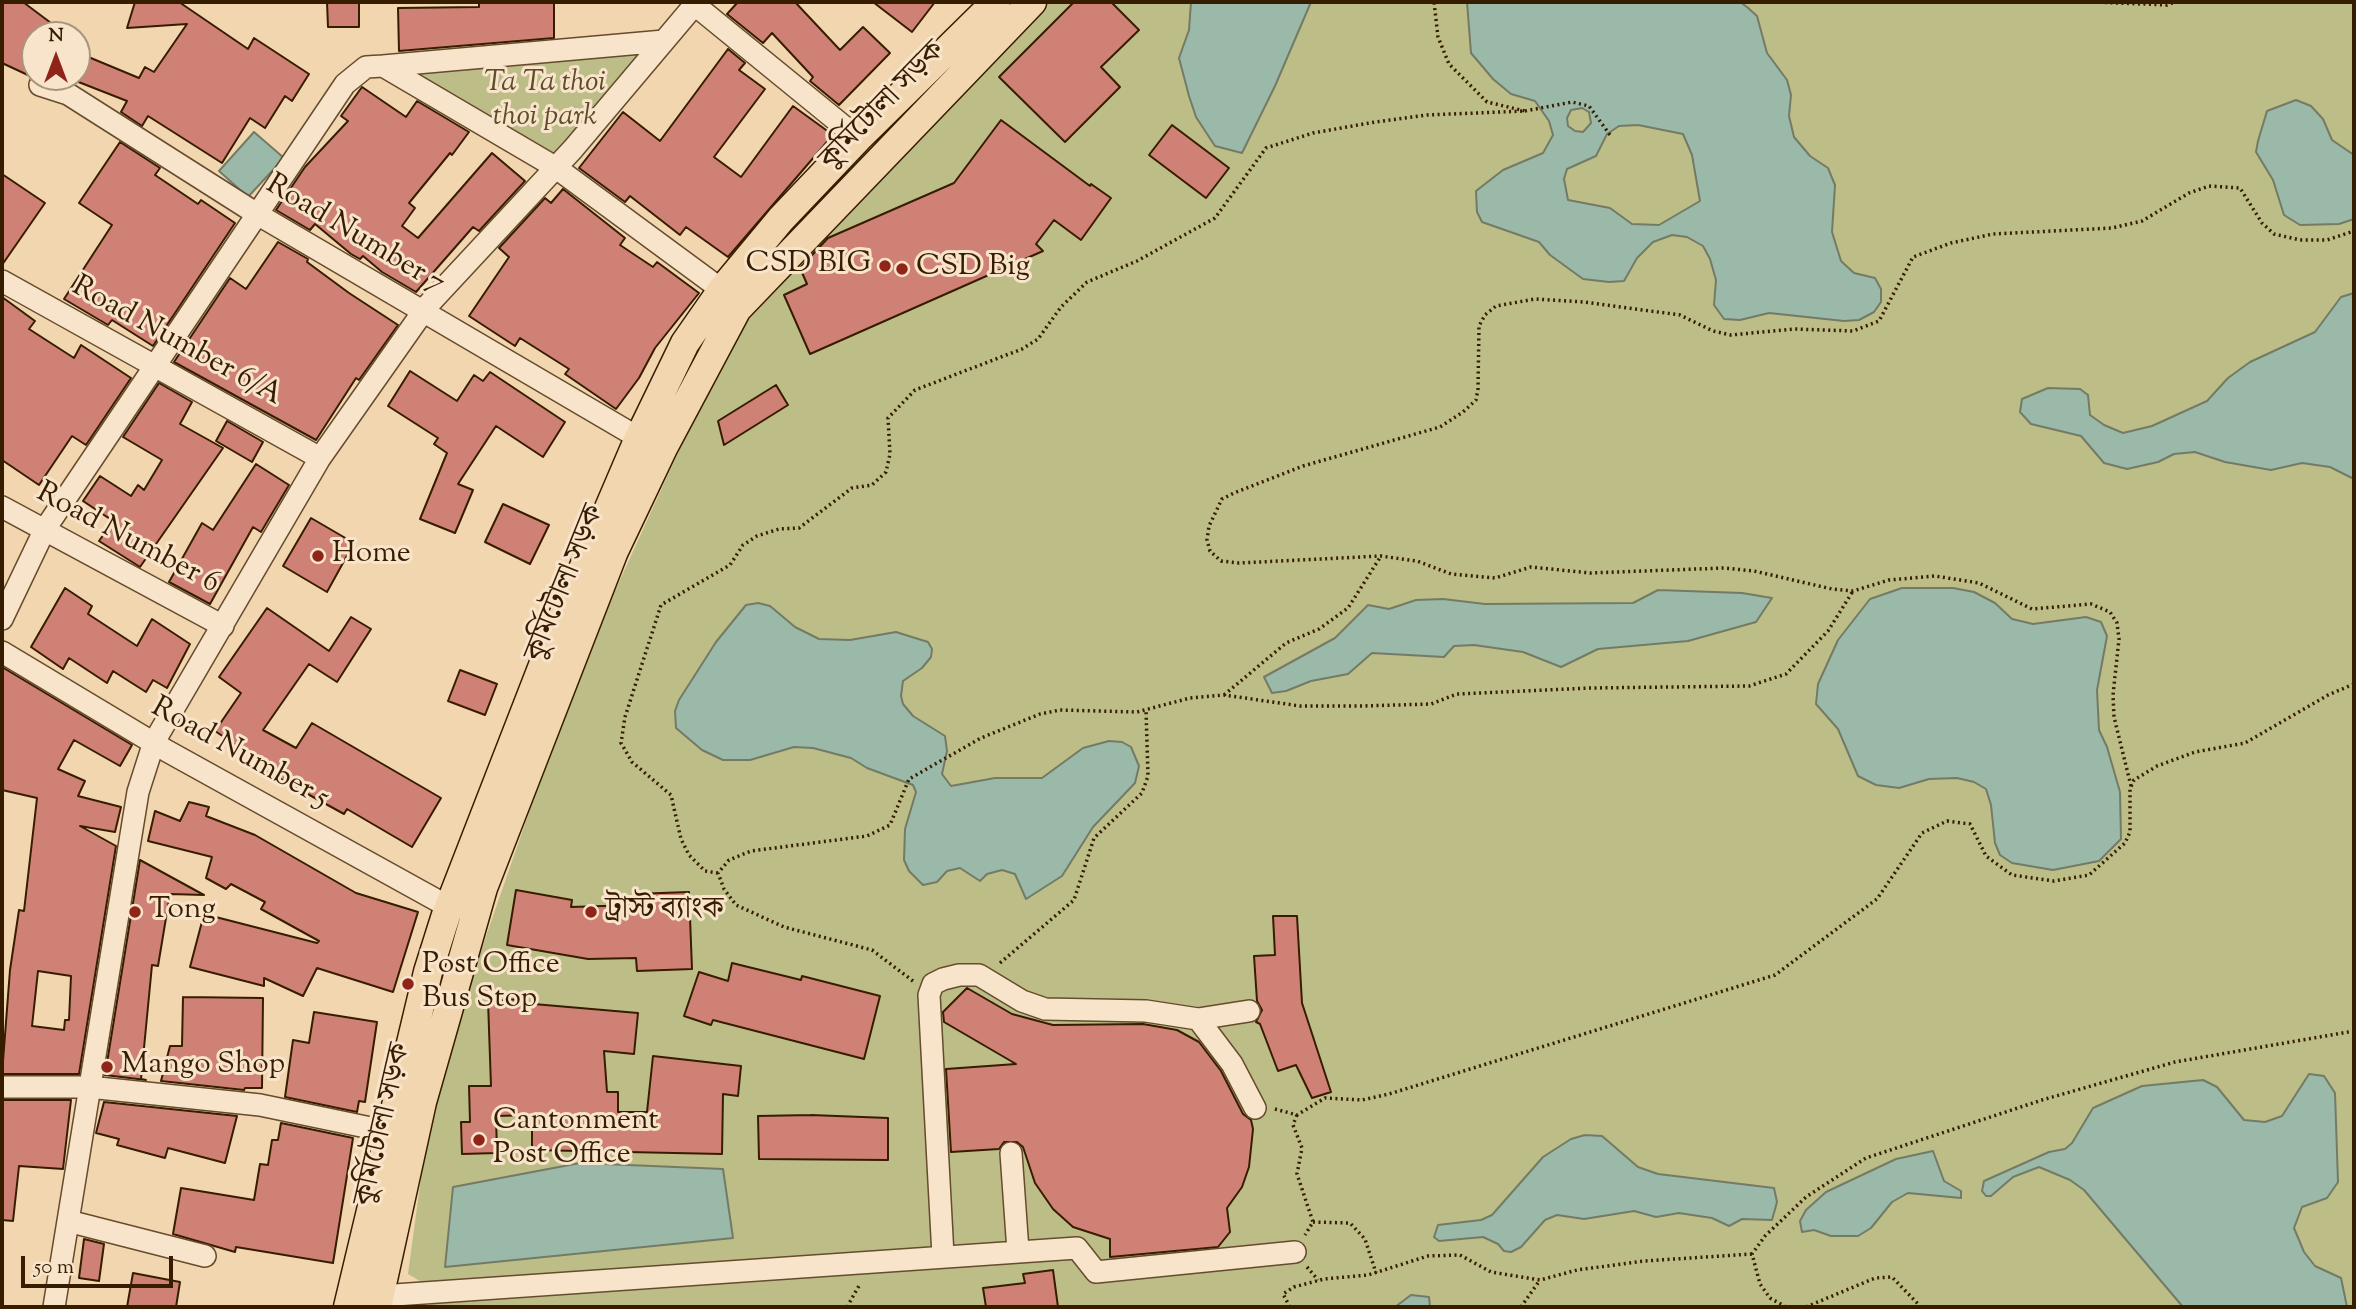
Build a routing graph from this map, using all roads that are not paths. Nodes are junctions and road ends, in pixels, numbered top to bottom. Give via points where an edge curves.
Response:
1 (996, 2) edge
2 (1032, 2) edge
3 (696, 3) edge
4 (664, 41) junction
5 (383, 66) junction
6 (59, 91) edge
7 (858, 138) junction
8 (555, 167) junction
9 (257, 214) junction
10 (2, 281) edge
11 (722, 290) junction
12 (424, 312) junction
13 (154, 365) junction
14 (639, 438) junction
15 (320, 457) junction
16 (2, 507) edge
17 (45, 529) junction
18 (2, 619) edge
19 (223, 626) junction
20 (2, 652) edge
21 (154, 742) junction
22 (449, 906) junction
23 (1249, 1011) dead end
24 (1198, 1019) junction
25 (2, 1087) edge
26 (89, 1087) junction
27 (1255, 1108) road end
28 (390, 1132) junction
29 (1011, 1153) dead end
30 (68, 1221) junction
31 (1018, 1251) junction
32 (1295, 1252) road end
33 (205, 1256) dead end
34 (943, 1256) junction
35 (350, 1302) edge
36 (379, 1302) edge
37 (54, 1307) edge

1 - 7 main road, কুর্মিটোলা সড়ক
2 - 36 main road, কুর্মিটোলা সড়ক via 737,309 663,448 614,551 483,888 422,1102
3 - 4 street
3 - 7 street
4 - 5 street
4 - 8 street
5 - 8 street
5 - 9 street via 366,67 345,84
6 - 9 street, Road Number 7
7 - 11 main road, কুর্মিটোলা সড়ক
8 - 11 street
8 - 12 street
9 - 12 street, Road Number 7
9 - 13 street
10 - 13 street, Road Number 6/A
11 - 14 main road, কুর্মিটোলা সড়ক via 685,343
12 - 14 street, Road Number 7
12 - 15 street
13 - 15 street, Road Number 6/A
13 - 17 street
14 - 22 main road, কুর্মিটোলা সড়ক via 556,632
15 - 19 street
16 - 17 street, Road Number 6
17 - 18 street
17 - 19 street, Road Number 6
19 - 21 street
20 - 21 street, Road Number 5
21 - 22 street, Road Number 5
21 - 26 street via 138,792
22 - 28 main road, কুর্মিটোলা সড়ক via 428,972
23 - 24 street
24 - 27 street via 1232,1063
24 - 34 street via 1146,1011 1045,1009 1021,1001 979,975 959,975 933,984
25 - 26 street
26 - 28 street via 260,1105
26 - 30 street
28 - 35 main road, কুর্মিটোলা সড়ক
29 - 31 street
30 - 33 street
30 - 37 street
31 - 32 street via 1077,1248 1096,1272
31 - 34 street
34 - 36 street
35 - 36 street

